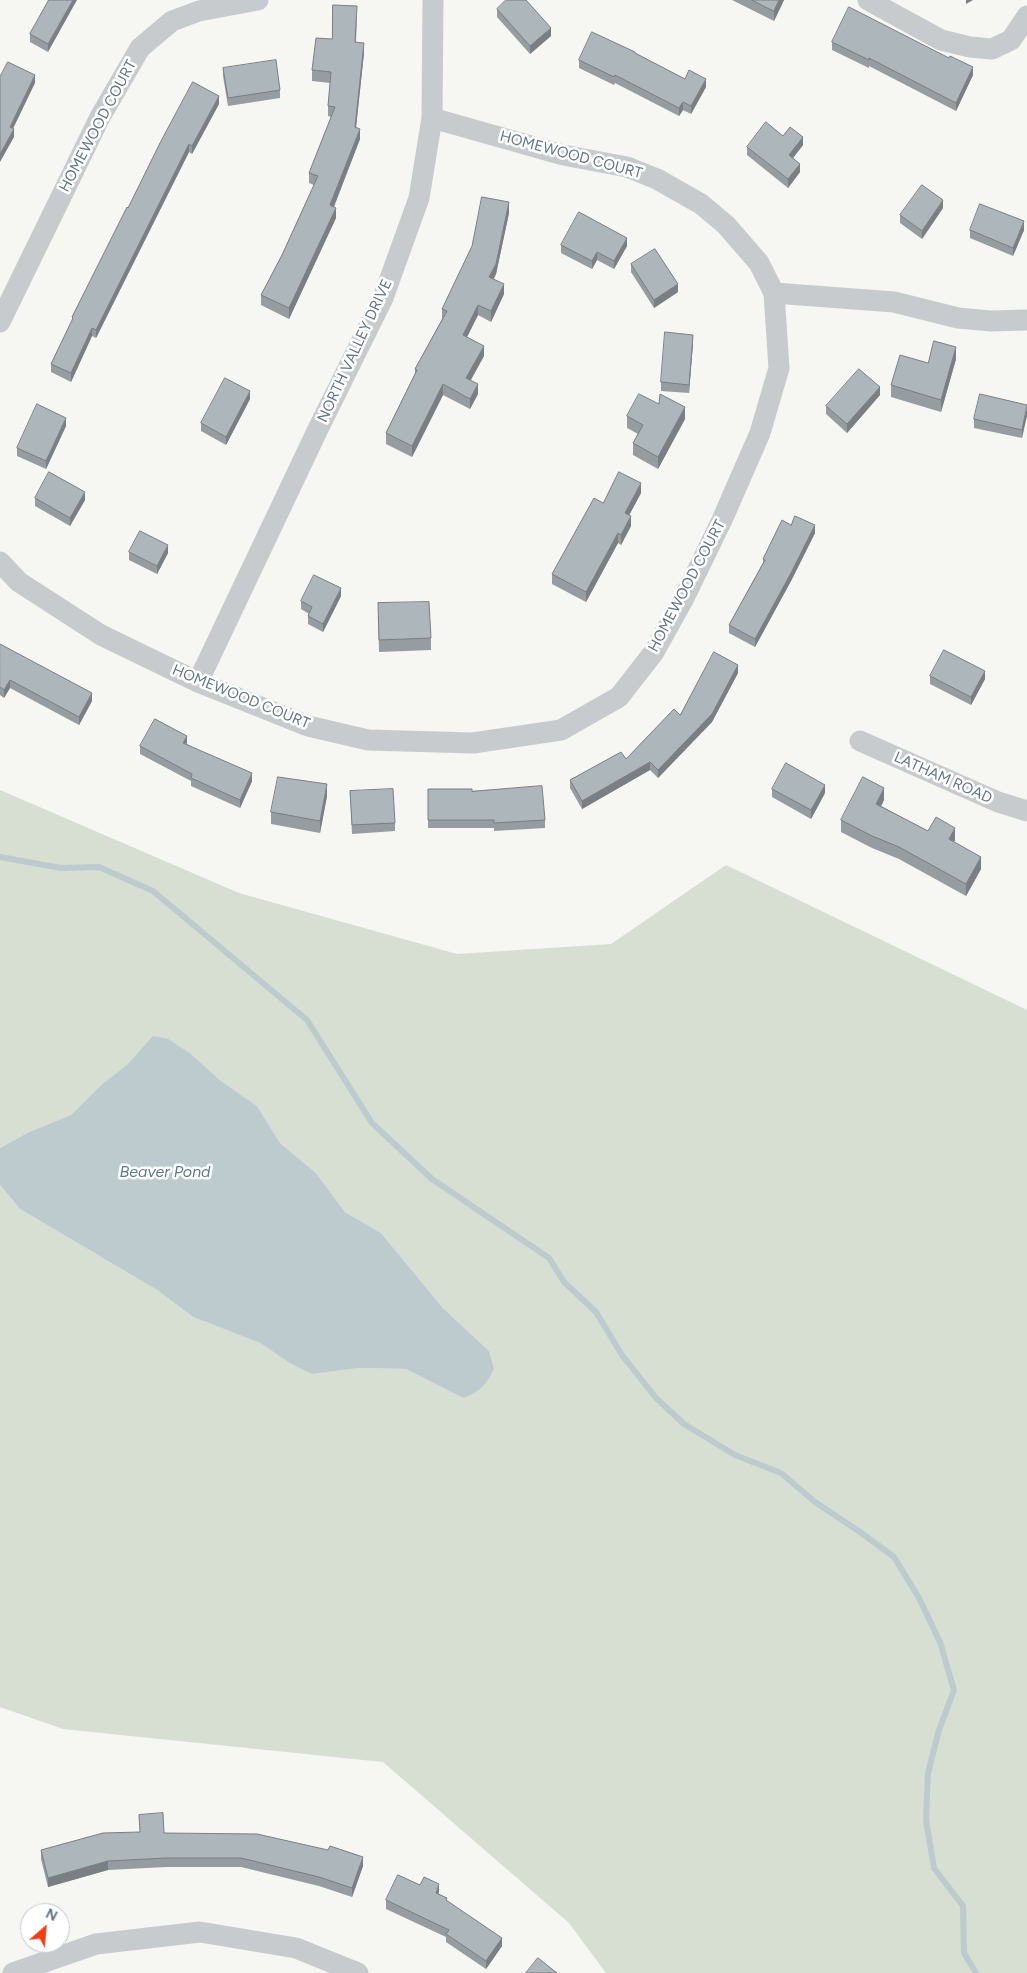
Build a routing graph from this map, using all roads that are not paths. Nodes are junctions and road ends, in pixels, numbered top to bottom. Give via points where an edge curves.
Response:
1 (258, 0) edge
2 (433, 0) edge
3 (868, 0) edge
4 (1027, 16) edge
5 (432, 118) junction
6 (774, 293) junction
7 (1027, 320) edge
8 (0, 322) edge
9 (0, 562) edge
10 (198, 682) junction
11 (860, 741) dead end
12 (1027, 812) edge
13 (13, 1973) edge
14 (358, 1973) edge

1 - 8 street, HOMEWOOD COURT via 198,10 172,21 140,48 100,116
2 - 5 street, NORTH VALLEY DRIVE
3 - 4 street via 941,40 970,47 992,49 1011,40
5 - 6 street, HOMEWOOD COURT via 657,178 701,204 726,225 759,263
5 - 10 street, NORTH VALLEY DRIVE via 419,198 383,298
6 - 7 street via 894,302 958,318
6 - 10 street, HOMEWOOD COURT via 779,368 760,433 684,598 654,652 619,697 561,730 473,743 368,740 308,726
9 - 10 street, HOMEWOOD COURT via 20,582 101,635
11 - 12 street, LATHAM ROAD
13 - 14 street via 96,1944 200,1932 296,1948

